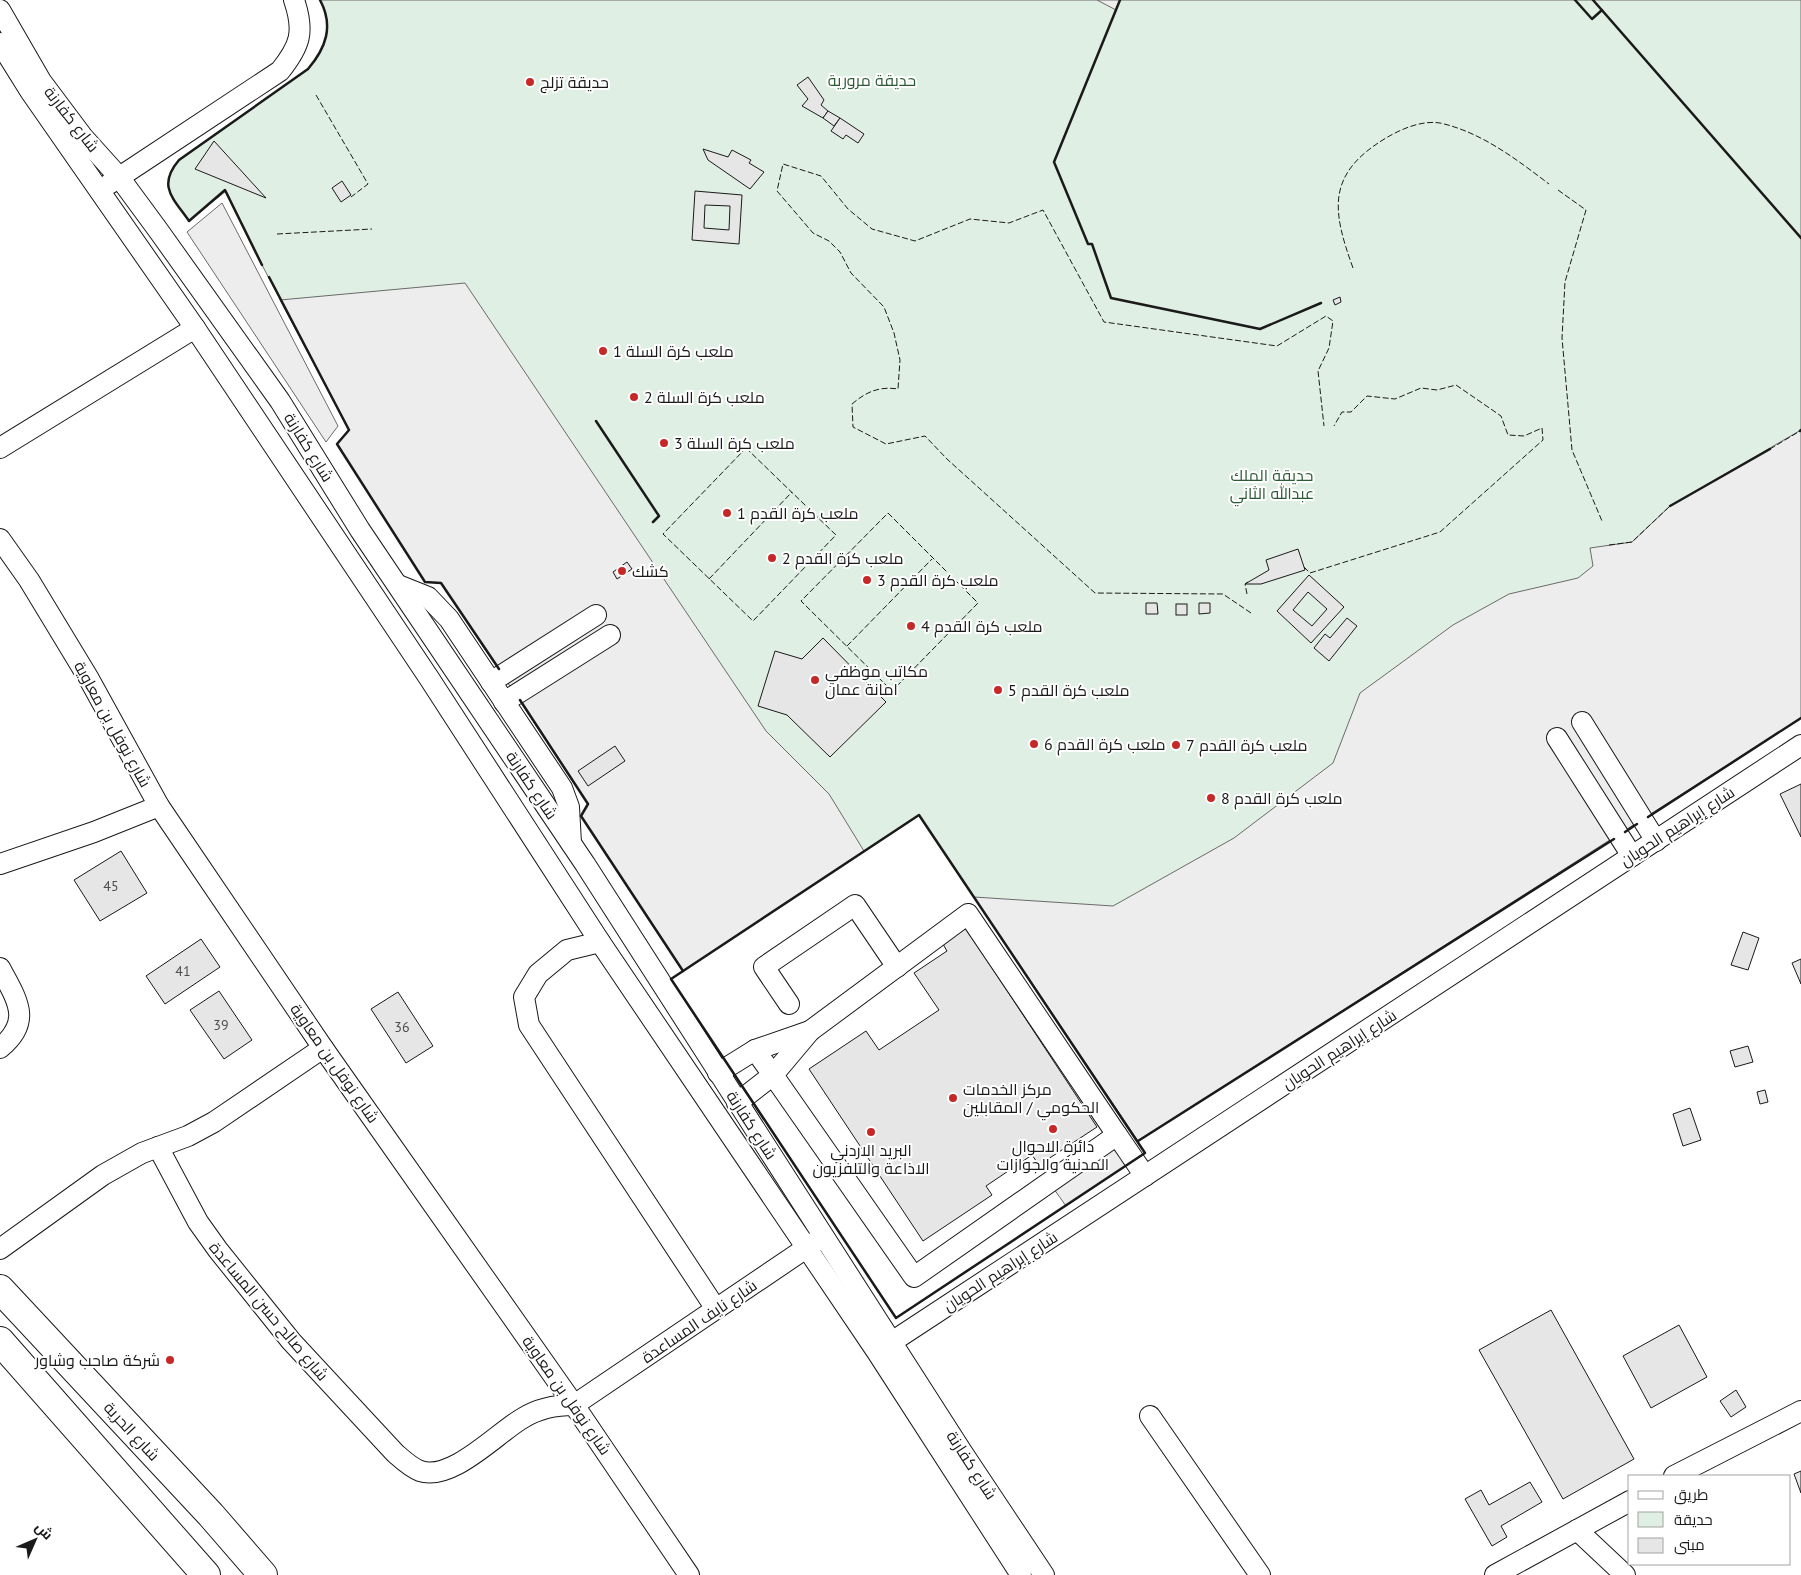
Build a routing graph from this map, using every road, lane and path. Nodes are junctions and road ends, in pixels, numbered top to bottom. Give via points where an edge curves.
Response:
1 (294, 0) edge
2 (0, 10) edge
3 (0, 43) edge
4 (119, 177) junction
5 (100, 191) junction
6 (195, 328) junction
7 (0, 448) edge
8 (0, 539) edge
9 (398, 585) junction
10 (596, 614) dead end
11 (610, 635) dead end
12 (491, 682) junction
13 (504, 702) junction
14 (1582, 722) dead end
15 (1557, 738) dead end
16 (1801, 745) edge
17 (159, 806) junction
18 (1656, 841) junction
19 (571, 843) junction
20 (1632, 856) junction
21 (0, 864) edge
22 (600, 942) junction
23 (897, 967) junction
24 (0, 968) edge
25 (789, 1004) dead end
26 (810, 1031) junction
27 (0, 1048) edge
28 (323, 1048) junction
29 (755, 1050) junction
30 (718, 1073) junction
31 (773, 1075) junction
32 (737, 1103) junction
33 (1117, 1135) junction
34 (158, 1147) junction
35 (1145, 1176) junction
36 (823, 1236) junction
37 (806, 1248) junction
38 (0, 1249) edge
39 (0, 1289) edge
40 (716, 1309) junction
41 (0, 1341) edge
42 (884, 1347) junction
43 (574, 1405) junction
44 (1801, 1411) edge
45 (1150, 1416) dead end
46 (1676, 1475) edge
47 (1628, 1502) edge
48 (1577, 1530) junction
49 (1527, 1567) edge
50 (206, 1575) edge
51 (263, 1575) edge
52 (690, 1575) edge
53 (1021, 1575) edge
54 (1044, 1575) edge
55 (1260, 1575) edge
56 (1494, 1575) edge
57 (1625, 1575) edge

1 - 4 street via 301,32 294,52 280,71
2 - 4 street, شارع كفارنة via 41,81 83,137
3 - 5 street, شارع كفارنة
4 - 5 street
4 - 9 street, شارع كفارنة via 280,401
5 - 6 street, شارع كفارنة
6 - 7 street
6 - 22 street, شارع كفارنة via 429,678
8 - 17 street, شارع نوفل بن معاوية via 89,679
9 - 12 street via 428,597 440,608
9 - 19 street, شارع كفارنة
10 - 12 street
11 - 13 street
12 - 13 street
13 - 19 street via 562,788 570,816
14 - 18 street
15 - 20 street
16 - 18 street, شارع إبراهيم الحويان
17 - 21 street
17 - 28 street, شارع نوفل بن معاوية
18 - 20 street, شارع إبراهيم الحويان
19 - 30 street, شارع كفارنة
20 - 35 street, شارع إبراهيم الحويان
22 - 37 street, شارع كفارنة
22 - 40 street via 566,950 538,974 524,996 529,1025
23 - 25 street via 855,905 764,967
23 - 26 street
23 - 33 street via 968,914
24 - 27 street via 20,1010 20,1022 12,1038
26 - 29 street
26 - 31 street
28 - 34 street via 214,1122
28 - 43 street, شارع نوفل بن معاوية
29 - 30 street
29 - 31 street
30 - 32 street, شارع كفارنة
31 - 32 street
31 - 33 street via 914,1277
32 - 36 street, شارع كفارنة
33 - 35 street
34 - 38 street via 103,1175
34 - 43 street, شارع صالح حسن المساعدة via 198,1222 223,1257 296,1347 409,1465 422,1472 452,1467 481,1450 521,1419 554,1406
35 - 42 street, شارع إبراهيم الحويان
36 - 37 street, شارع نايف المساعدة
36 - 42 street, شارع كفارنة
37 - 40 street, شارع نايف المساعدة
37 - 42 street, شارع كفارنة
39 - 51 highway, شارع الحرية
40 - 43 street, شارع نايف المساعدة
41 - 50 highway
42 - 53 street, شارع كفارنة
42 - 54 street, شارع كفارنة
43 - 52 street, شارع نوفل بن معاوية
44 - 46 street
45 - 55 street
47 - 48 street
48 - 49 street
48 - 57 street
49 - 56 street

